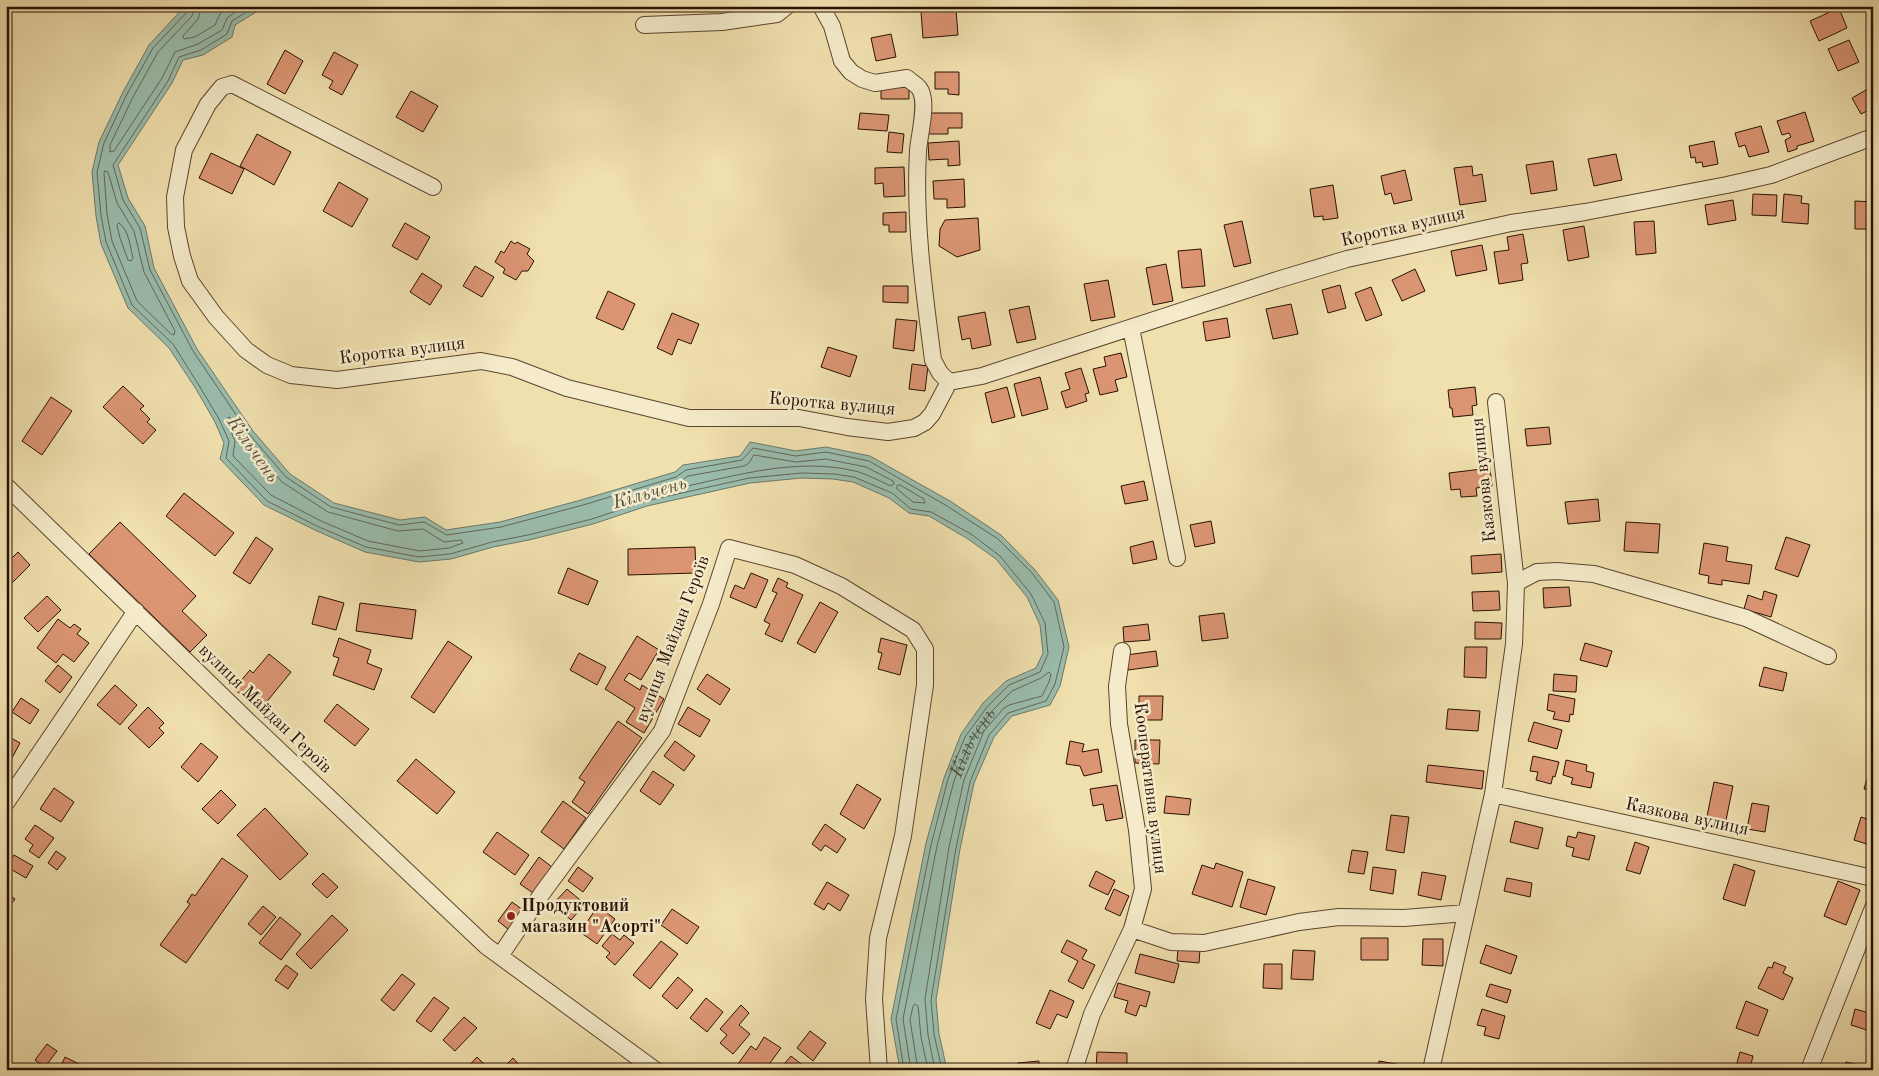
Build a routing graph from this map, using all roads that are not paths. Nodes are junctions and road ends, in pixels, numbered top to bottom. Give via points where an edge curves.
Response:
1 (787, 6) edge
2 (821, 6) edge
3 (644, 25) dead end
4 (1873, 137) edge
5 (432, 187) dead end
6 (1131, 328) junction
7 (949, 382) junction
8 (1496, 402) dead end
9 (6, 486) edge
10 (1177, 558) dead end
11 (1516, 583) junction
12 (136, 611) junction
13 (1122, 651) dead end
14 (1828, 656) dead end
15 (1493, 794) junction
16 (6, 803) edge
17 (1873, 878) edge
18 (1873, 908) edge
19 (1466, 913) junction
20 (1132, 929) junction
21 (500, 956) junction
22 (655, 1070) edge
23 (879, 1070) edge
24 (1074, 1070) edge
25 (1431, 1070) edge
26 (1809, 1070) edge

1 - 3 street via 778,14 722,22
2 - 7 street via 832,26 842,61 851,72 875,83 907,78 919,88 923,104 917,212 922,272 933,360
4 - 6 street, Коротка вулиця via 1771,175 1511,223 1347,259
5 - 7 street, Коротка вулиця via 232,84 222,87 208,104 184,150 175,197 176,227 190,281 246,350 266,365 291,375 337,380 481,362 512,367 566,388 689,418 799,418 888,432 914,428 925,422
6 - 7 street, Коротка вулиця via 982,376
6 - 10 street
8 - 11 street, Казкова вулиця
9 - 12 street, вулиця Майдан Героїв
11 - 14 street via 1537,572 1594,574 1746,618
11 - 15 street, Казкова вулиця via 1514,644
12 - 16 street
12 - 21 street, вулиця Майдан Героїв via 247,720
13 - 20 street, Кооперативна вулиця via 1117,686 1119,724 1137,830 1142,889
15 - 17 street, Казкова вулиця
15 - 19 street, Казкова вулиця
18 - 26 street
19 - 20 street via 1404,918 1340,917 1307,921 1204,944 1171,942
19 - 25 street, Казкова вулиця
20 - 24 street, Кооперативна вулиця via 1092,1014
21 - 22 street, вулиця Майдан Героїв
21 - 23 street, вулиця Майдан Героїв via 662,732 729,548 795,564 841,586 913,630 925,649 925,685 903,836 878,938 874,999

